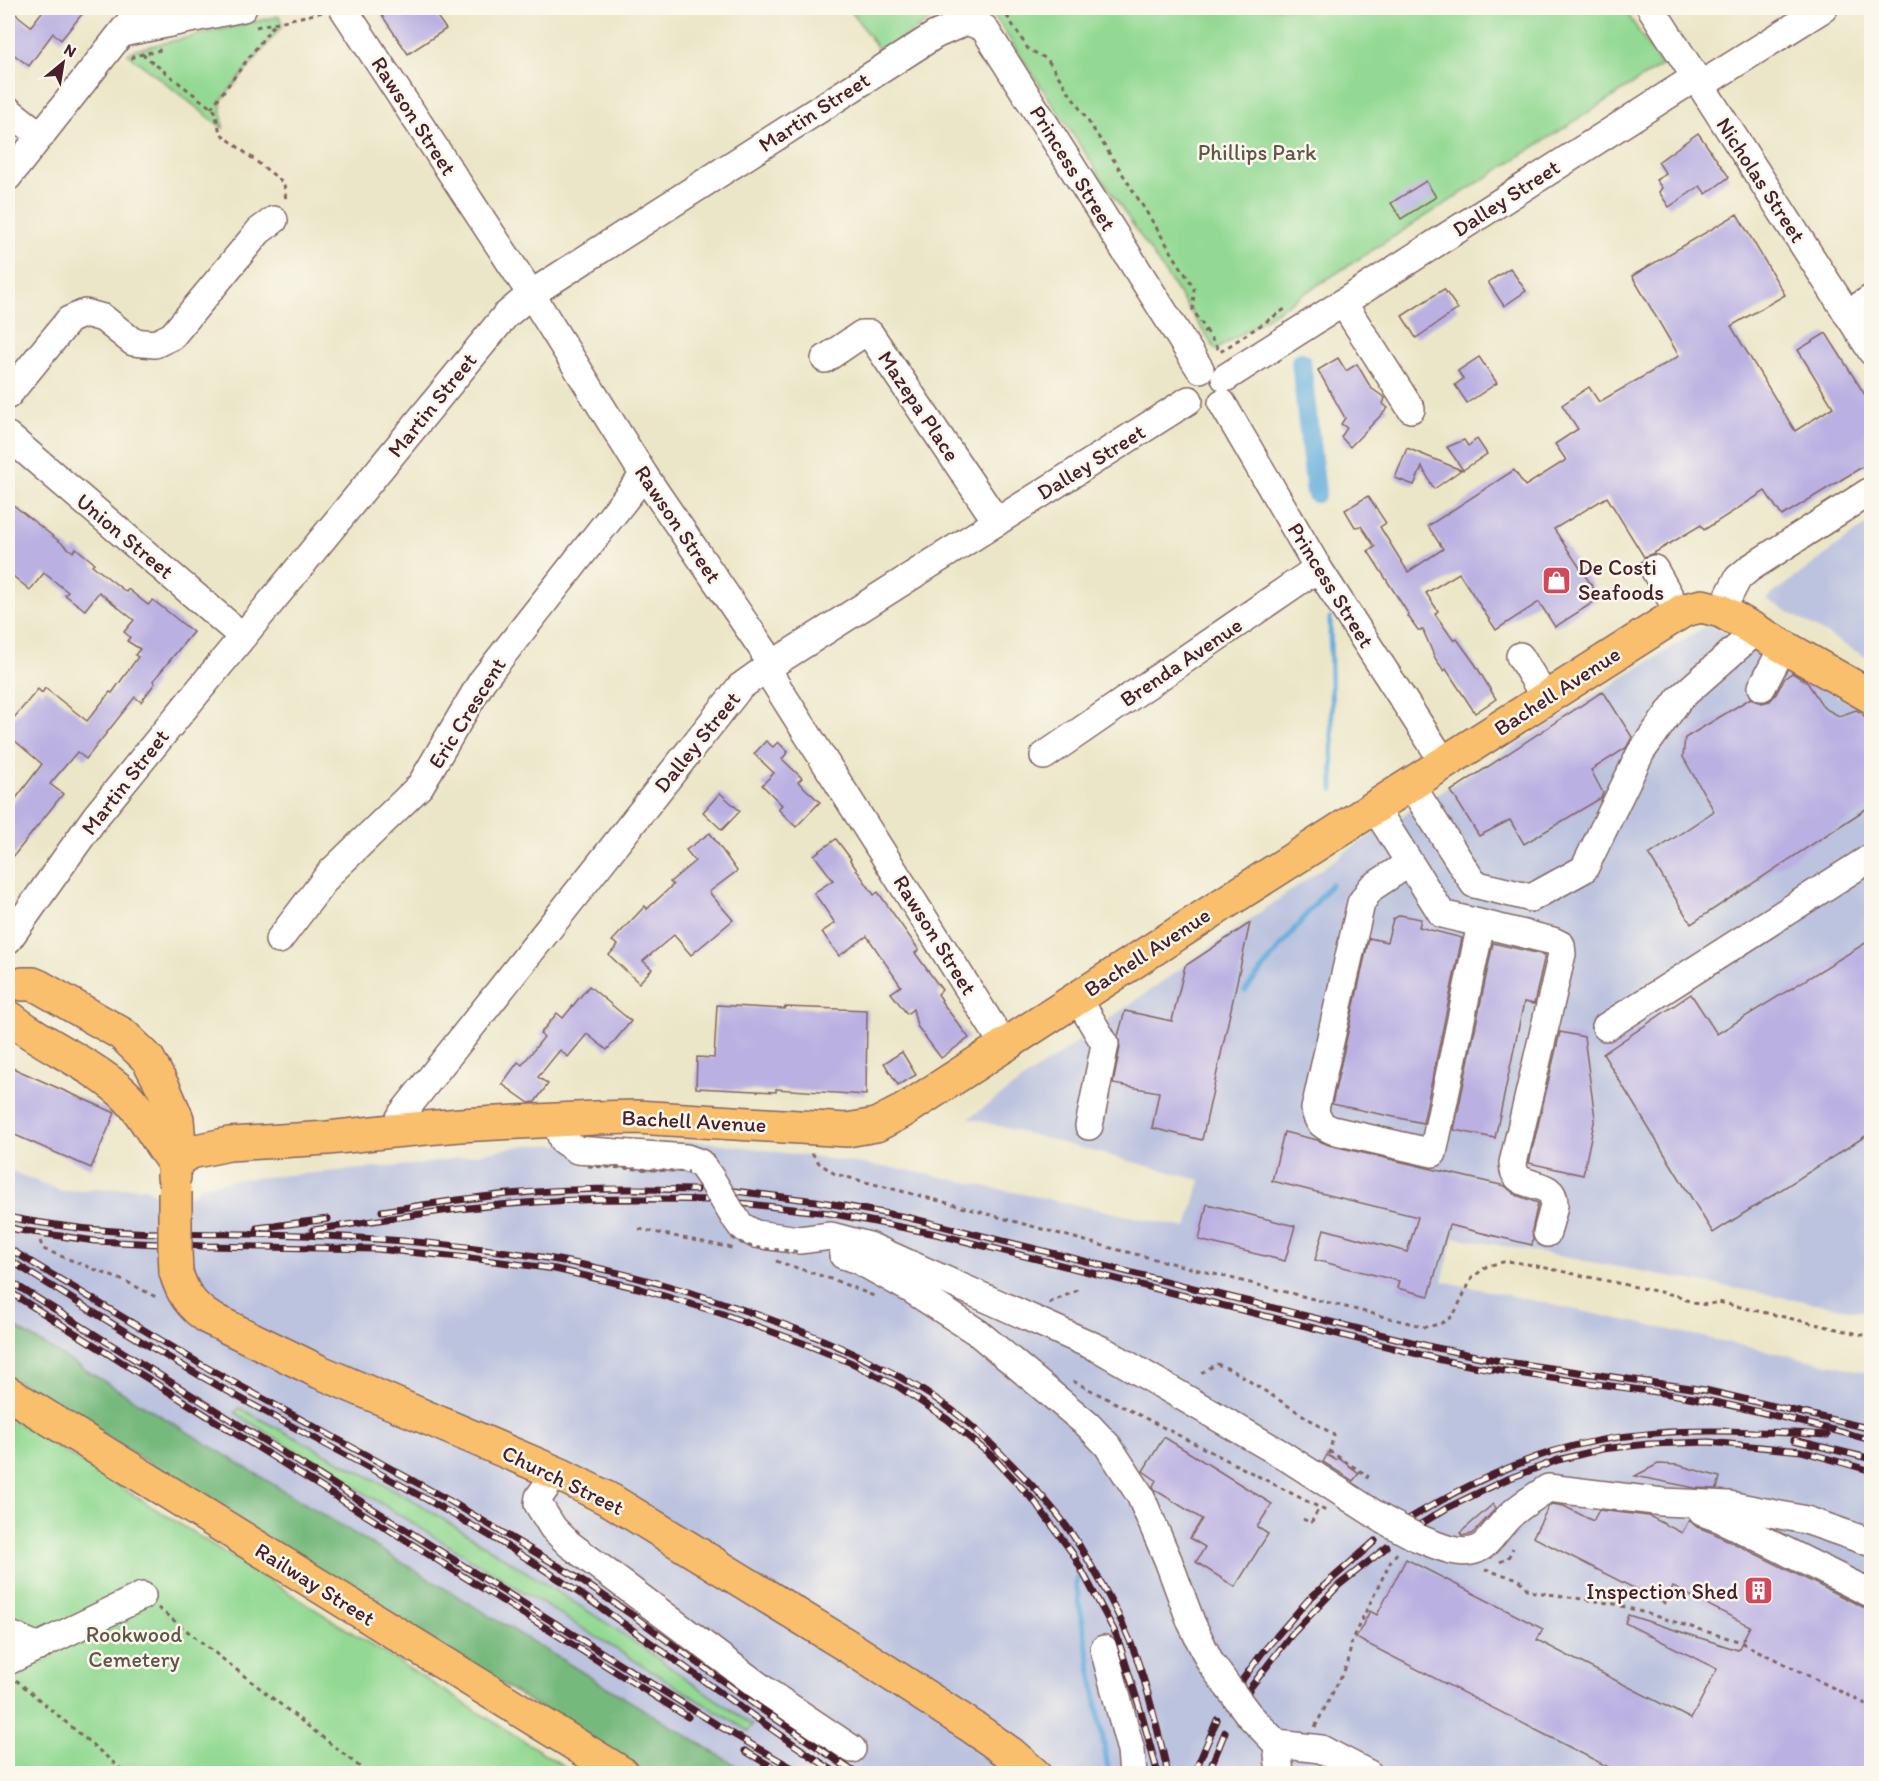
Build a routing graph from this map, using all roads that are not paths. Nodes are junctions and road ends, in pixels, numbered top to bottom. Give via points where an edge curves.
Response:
1 (141, 8) edge
2 (243, 8) edge
3 (343, 8) edge
4 (1651, 8) edge
5 (1824, 8) edge
6 (984, 28) joint
7 (122, 33) junction
8 (1698, 81) junction
9 (8, 110) edge
10 (41, 136) junction
11 (8, 177) edge
12 (274, 220) road end
13 (531, 294) junction
14 (1872, 298) edge
15 (1343, 303) junction
16 (1847, 314) junction
17 (1872, 352) edge
18 (825, 359) dead end
19 (1215, 383) junction
20 (8, 395) edge
21 (1411, 409) dead end
22 (8, 436) edge
23 (644, 475) junction
24 (1872, 490) edge
25 (997, 522) junction
26 (1318, 568) junction
27 (1653, 569) dead end
28 (1721, 611) junction
29 (1678, 614) junction
30 (242, 636) junction
31 (1769, 639) junction
32 (1520, 656) dead end
33 (768, 667) junction
34 (1762, 687) dead end
35 (1872, 697) edge
36 (1546, 699) junction
37 (1044, 756) dead end
38 (1445, 764) junction
39 (1411, 785) junction
40 (1375, 808) junction
41 (1872, 857) edge
42 (1409, 862) junction
43 (1481, 924) junction
44 (8, 939) edge
45 (279, 940) dead end
46 (15, 978) edge
47 (1077, 997) junction
48 (9, 1018) edge
49 (1606, 1027) dead end
50 (1004, 1045) junction
51 (148, 1059) junction
52 (555, 1120) junction
53 (1089, 1126) dead end
54 (392, 1131) junction
55 (328, 1138) junction
56 (237, 1143) junction
57 (174, 1177) junction
58 (1547, 1233) dead end
59 (799, 1246) junction
60 (8, 1393) edge
61 (555, 1473) junction
62 (1666, 1502) junction
63 (1872, 1543) edge
64 (1872, 1594) edge
65 (142, 1596) road end
66 (8, 1634) edge
67 (39, 1647) junction
68 (1104, 1649) dead end
69 (12, 1671) edge
70 (1286, 1745) junction
71 (852, 1749) dead end
72 (623, 1773) edge
73 (1034, 1773) edge
74 (1133, 1773) edge
75 (1280, 1773) edge
76 (1369, 1773) edge

1 - 7 street
2 - 7 street
3 - 13 street, Rawson Street
4 - 8 street, Nicholas Street
5 - 8 street, Dalley Street
6 - 13 street, Martin Street via 967,21 935,34
6 - 19 street, Princess Street via 1195,338
7 - 10 street
8 - 15 street, Dalley Street
8 - 16 street, Nicholas Street
9 - 10 street
10 - 11 street
12 - 20 street via 259,231 172,336 154,344 133,342 103,318 85,313 69,320
13 - 23 street, Rawson Street
13 - 30 street, Martin Street via 505,316
14 - 16 street
15 - 19 street, Dalley Street
15 - 21 street
16 - 17 street, Nicholas Street
18 - 25 street, Mazepa Place via 862,334 870,334
19 - 25 street, Dalley Street via 1210,409 1189,400
19 - 26 street, Princess Street
22 - 30 street, Union Street
23 - 33 street, Rawson Street via 764,651
23 - 45 street, Eric Crescent via 482,681 420,786 330,873
24 - 28 street via 1750,568 1738,578
25 - 33 street, Dalley Street
26 - 37 street, Brenda Avenue
26 - 38 street, Princess Street
27 - 29 street
28 - 29 main road, Bachell Avenue via 1702,606
28 - 31 main road
29 - 36 main road, Bachell Avenue
30 - 44 street, Martin Street via 96,816
31 - 34 street
31 - 35 main road
31 - 39 street via 1679,699 1641,752 1584,868 1531,898 1474,884
32 - 36 street
33 - 50 street, Rawson Street
33 - 54 street, Dalley Street via 740,687
36 - 38 main road, Bachell Avenue
38 - 39 main road, Bachell Avenue
39 - 40 main road, Bachell Avenue
40 - 42 street
40 - 47 main road, Bachell Avenue
41 - 49 street
42 - 43 street via 1442,914
42 - 43 street via 1371,888 1361,903 1315,1109 1316,1119 1322,1125 1433,1153
43 - 58 street via 1561,945 1513,1163 1522,1180 1552,1194 1554,1202
46 - 48 main road via 25,997 16,1014
46 - 51 main road, Church Street via 45,989 109,1026
47 - 50 main road, Bachell Avenue
47 - 53 street via 1105,1044
48 - 57 main road via 120,1091 143,1115
50 - 52 main road, Bachell Avenue via 903,1111 876,1125 847,1130 636,1117
51 - 56 main road via 198,1122
51 - 57 main road, Church Street via 177,1119 179,1144
52 - 54 main road, Bachell Avenue
52 - 59 street, bridge via 563,1141 577,1150 686,1158 700,1163 702,1175 730,1224
54 - 55 main road, Bachell Avenue
55 - 56 main road, Bachell Avenue
55 - 57 main road, Bachell Avenue via 273,1155 194,1168
56 - 57 main road, Bachell Avenue via 198,1150
57 - 61 main road, Church Street, bridge via 176,1272 182,1290 198,1310 287,1357
59 - 62 street, bridge via 831,1236 869,1246 1102,1350 1307,1470 1384,1520 1408,1543 1475,1551 1514,1511 1548,1488
59 - 70 street, bridge via 858,1260 932,1302 977,1332 1089,1425 1140,1495 1210,1662 1249,1715
60 - 72 main road, Railway Street
61 - 71 street via 538,1504 580,1566
61 - 73 main road, Church Street via 612,1501 837,1639 974,1728
62 - 63 street via 1729,1505 1806,1520
62 - 64 street via 1719,1518
65 - 67 street
66 - 67 street
67 - 69 street
68 - 74 street via 1131,1751
70 - 75 street
70 - 76 street via 1321,1749

